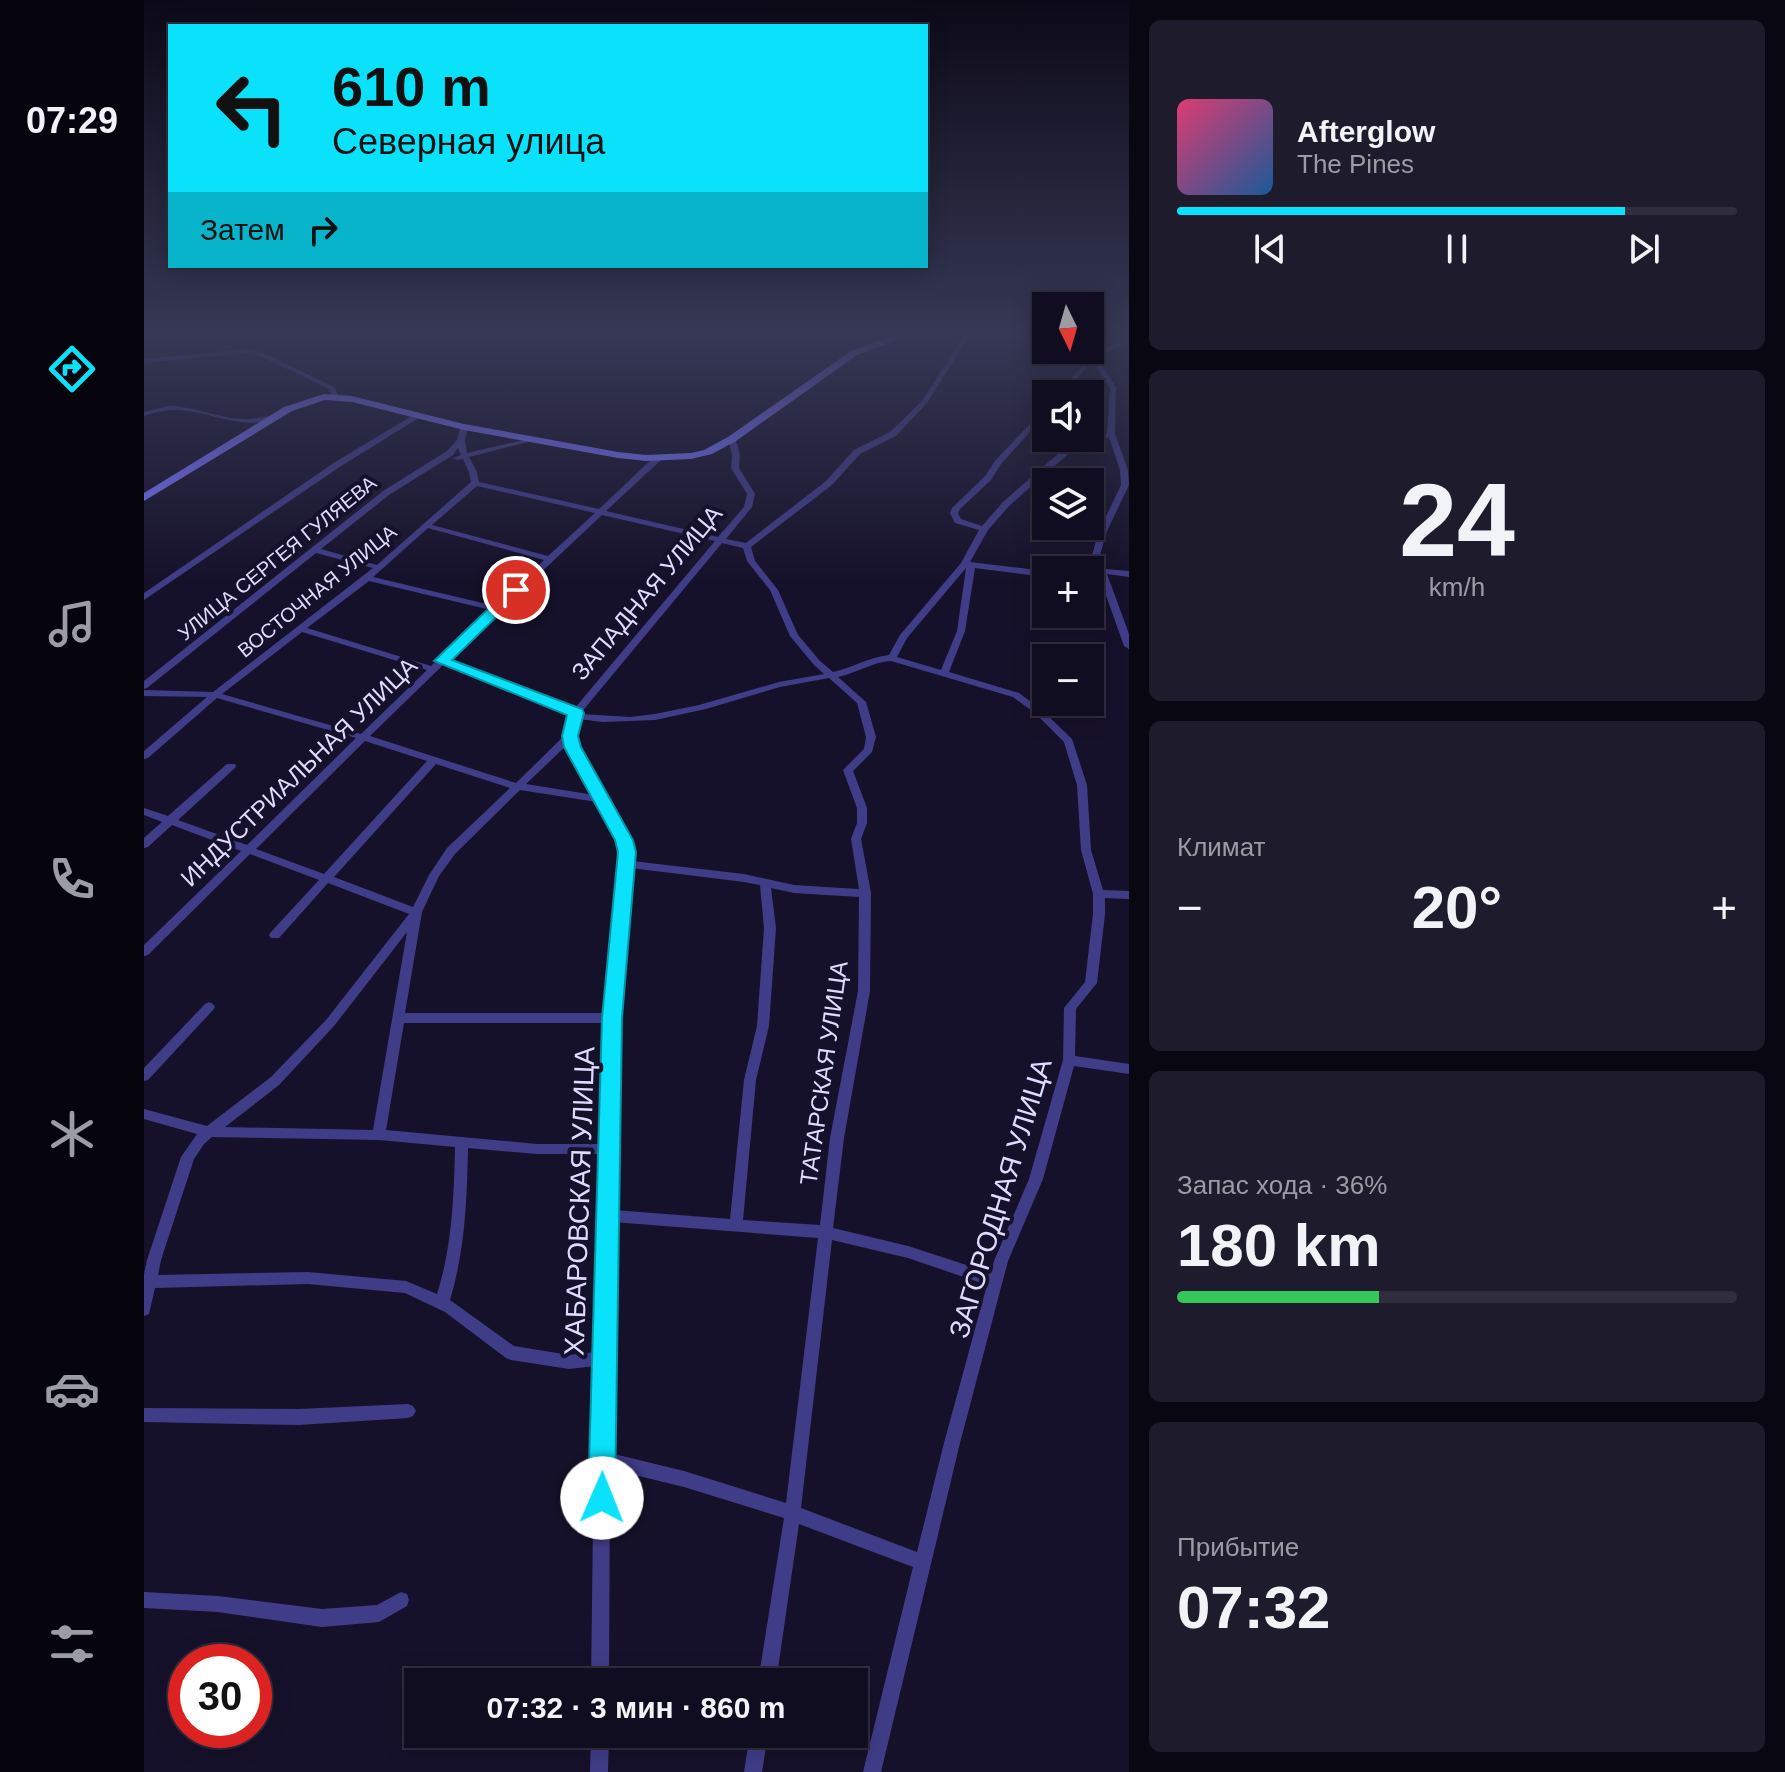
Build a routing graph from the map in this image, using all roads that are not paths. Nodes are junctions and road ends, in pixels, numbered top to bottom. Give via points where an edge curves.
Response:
1 (223, 418) edge
2 (268, 418) edge
3 (274, 418) edge
4 (415, 418) edge
5 (425, 418) edge
6 (762, 418) edge
7 (909, 418) edge
8 (1112, 418) edge
9 (1032, 425) edge
10 (464, 427) junction
11 (1111, 434) junction
12 (732, 439) junction
13 (461, 440) junction
14 (532, 440) junction
15 (463, 456) junction
16 (658, 458) junction
17 (433, 464) junction
18 (475, 483) junction
19 (144, 498) edge
20 (599, 512) junction
21 (428, 526) junction
22 (984, 529) junction
23 (719, 541) junction
24 (747, 546) junction
25 (315, 550) junction
26 (1096, 556) edge
27 (549, 559) junction
28 (968, 564) junction
29 (377, 567) junction
30 (1032, 572) edge
31 (1104, 574) edge
32 (1129, 574) edge
33 (367, 578) junction
34 (1104, 579) edge
35 (144, 597) edge
36 (496, 609) junction
37 (301, 629) junction
38 (1129, 646) edge
39 (892, 658) junction
40 (437, 665) junction
41 (944, 673) junction
42 (830, 675) junction
43 (144, 686) edge
44 (144, 693) edge
45 (215, 695) junction
46 (575, 714) junction
47 (570, 736) junction
48 (363, 737) junction
49 (144, 756) edge
50 (435, 759) junction
51 (231, 766) dead end
52 (520, 786) junction
53 (600, 799) junction
54 (144, 811) edge
55 (170, 820) junction
56 (144, 844) edge
57 (249, 849) junction
58 (626, 864) junction
59 (326, 876) junction
60 (765, 885) junction
61 (865, 893) junction
62 (1099, 894) junction
63 (1129, 895) edge
64 (416, 912) junction
65 (275, 935) dead end
66 (144, 952) edge
67 (209, 1007) dead end
68 (398, 1018) junction
69 (612, 1018) junction
70 (1069, 1060) junction
71 (1129, 1069) edge
72 (144, 1076) edge
73 (144, 1114) edge
74 (379, 1135) junction
75 (204, 1136) junction
76 (462, 1142) junction
77 (609, 1149) junction
78 (608, 1216) junction
79 (736, 1226) junction
80 (826, 1232) junction
81 (996, 1281) junction
82 (147, 1282) edge
83 (442, 1302) junction
84 (144, 1309) edge
85 (603, 1358) junction
86 (408, 1411) dead end
87 (144, 1415) edge
88 (602, 1459) junction
89 (793, 1511) junction
90 (924, 1563) junction
91 (144, 1600) edge
92 (401, 1600) dead end
93 (600, 1668) edge
94 (769, 1668) edge
95 (600, 1748) edge
96 (757, 1748) edge
97 (599, 1772) edge
98 (753, 1772) edge
99 (872, 1772) edge

1 - 2 street
3 - 19 street
4 - 35 street
5 - 10 street
6 - 12 street
7 - 24 street via 893,434 857,452 829,483
8 - 11 street
9 - 22 street via 956,508 958,521
10 - 13 street
10 - 14 street
11 - 22 street via 1071,447
11 - 26 street via 1125,485
12 - 16 street via 708,452
12 - 23 street, ЗАПАДНАЯ УЛИЦА via 735,468 752,500
13 - 15 street
13 - 17 street, УЛИЦА СЕРГЕЯ ГУЛЯЕВА
14 - 15 street
14 - 16 street
15 - 17 street
15 - 18 street
16 - 20 street, ИНДУСТРИАЛЬНАЯ УЛИЦА
17 - 25 street, УЛИЦА СЕРГЕЯ ГУЛЯЕВА via 386,493
18 - 20 street
18 - 21 street, ВОСТОЧНАЯ УЛИЦА
20 - 23 street
20 - 27 street, ИНДУСТРИАЛЬНАЯ УЛИЦА
21 - 27 street
21 - 29 street, ВОСТОЧНАЯ УЛИЦА
22 - 28 street
23 - 24 street
23 - 46 street, ЗАПАДНАЯ УЛИЦА
24 - 42 street, ТАТАРСКАЯ УЛИЦА via 751,561 774,590 788,627
25 - 29 street
25 - 43 street, УЛИЦА СЕРГЕЯ ГУЛЯЕВА
27 - 36 street, ИНДУСТРИАЛЬНАЯ УЛИЦА
28 - 30 street
28 - 39 street via 903,637
28 - 41 street via 961,631
29 - 33 street, ВОСТОЧНАЯ УЛИЦА
31 - 32 street
33 - 36 street
33 - 37 street, ВОСТОЧНАЯ УЛИЦА
34 - 38 street
36 - 40 street, ИНДУСТРИАЛЬНАЯ УЛИЦА
37 - 40 street
37 - 45 street, ВОСТОЧНАЯ УЛИЦА
39 - 41 street, ЗАГОРОДНАЯ УЛИЦА
39 - 42 street
40 - 46 street
40 - 48 street, ИНДУСТРИАЛЬНАЯ УЛИЦА
41 - 62 street, ЗАГОРОДНАЯ УЛИЦА via 1016,695 1069,741 1082,785 1086,850
42 - 46 street via 650,720 609,722
42 - 61 street, ТАТАРСКАЯ УЛИЦА via 861,702 871,737 869,750 848,770 862,808 856,839
44 - 45 street
45 - 48 street
45 - 49 street, ВОСТОЧНАЯ УЛИЦА
46 - 47 street, ЗАПАДНАЯ УЛИЦА
47 - 52 street
47 - 53 street, ХАБАРОВСКАЯ УЛИЦА
48 - 50 street
48 - 57 street, ИНДУСТРИАЛЬНАЯ УЛИЦА
50 - 52 street
50 - 59 street
51 - 55 street
52 - 53 street
52 - 64 street via 451,851
53 - 58 street, ХАБАРОВСКАЯ УЛИЦА via 624,840
54 - 55 street
55 - 56 street
55 - 57 street
57 - 59 street
57 - 66 street, ИНДУСТРИАЛЬНАЯ УЛИЦА
58 - 60 street
58 - 69 street, ХАБАРОВСКАЯ УЛИЦА
59 - 64 street
59 - 65 street
60 - 61 street
60 - 79 street via 770,928 763,1026 750,1080
61 - 80 street, ТАТАРСКАЯ УЛИЦА via 864,991
62 - 63 street
62 - 70 street, ЗАГОРОДНАЯ УЛИЦА via 1095,963 1091,983 1070,1008
64 - 68 street
64 - 75 street via 312,1042 275,1081
67 - 72 street
68 - 69 street
68 - 74 street
69 - 77 street, ХАБАРОВСКАЯ УЛИЦА
70 - 71 street
70 - 81 street, ЗАГОРОДНАЯ УЛИЦА via 1036,1179
73 - 75 street
74 - 75 street
74 - 76 street
75 - 82 street via 188,1157
76 - 77 street
76 - 83 street via 449,1282
77 - 78 street, ХАБАРОВСКАЯ УЛИЦА
78 - 79 street
78 - 85 street, ХАБАРОВСКАЯ УЛИЦА
79 - 80 street
80 - 81 street
80 - 89 street, ТАТАРСКАЯ УЛИЦА
81 - 90 street, ЗАГОРОДНАЯ УЛИЦА
82 - 83 street via 308,1278 406,1287
82 - 84 street
83 - 85 street via 511,1353 569,1362
85 - 88 street, ХАБАРОВСКАЯ УЛИЦА
86 - 87 street via 299,1417
88 - 89 street
88 - 93 street, ХАБАРОВСКАЯ УЛИЦА
89 - 90 street
89 - 94 street, ТАТАРСКАЯ УЛИЦА
90 - 99 street, ЗАГОРОДНАЯ УЛИЦА
91 - 92 street via 322,1618 379,1613
95 - 97 street
96 - 98 street

